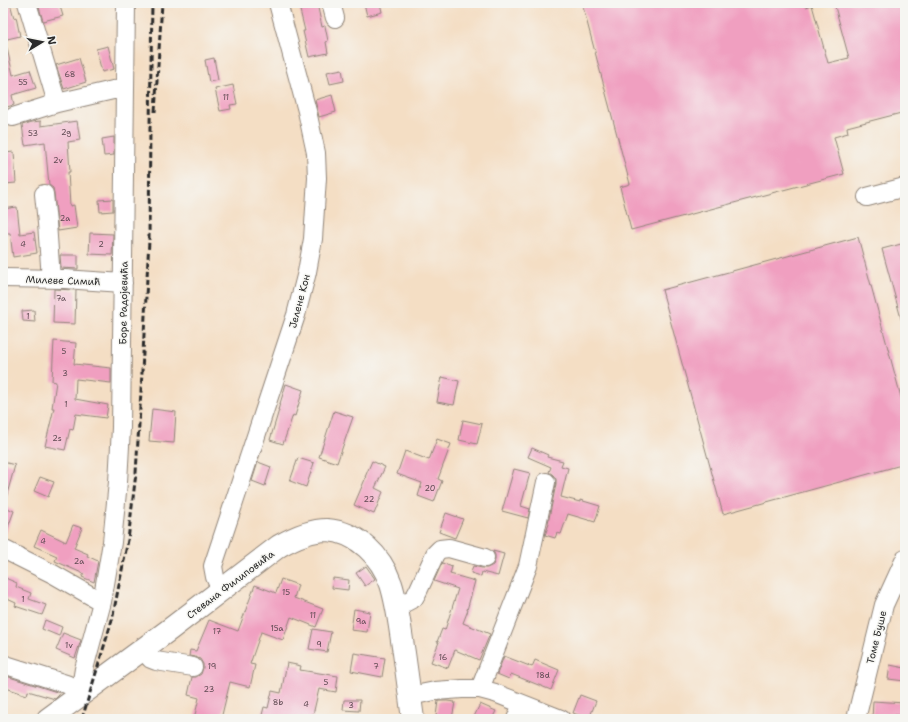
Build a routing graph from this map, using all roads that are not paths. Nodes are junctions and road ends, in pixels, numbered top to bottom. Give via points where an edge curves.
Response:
1 (27, 3) edge
2 (126, 3) edge
3 (278, 3) edge
4 (124, 89) junction
5 (57, 103) junction
6 (13, 118) dead end
7 (905, 187) edge
8 (44, 194) dead end
9 (867, 197) dead end
10 (3, 278) edge
11 (51, 279) junction
12 (123, 282) junction
13 (546, 482) dead end
14 (3, 550) edge
15 (485, 558) dead end
16 (905, 559) edge
17 (221, 590) junction
18 (102, 602) junction
19 (397, 607) junction
20 (143, 650) junction
21 (3, 664) edge
22 (193, 667) dead end
23 (480, 689) junction
24 (85, 692) junction
25 (410, 696) junction
26 (519, 711) edge
27 (48, 719) edge
28 (413, 719) edge
29 (561, 719) edge
30 (856, 719) edge

1 - 5 street
2 - 4 street, Боре Радојевића
3 - 17 street, Јелене Кон via 316,153 313,239 296,315 213,566
4 - 5 street
4 - 12 street, Боре Радојевића
5 - 6 street
7 - 9 street
8 - 11 street
10 - 11 street, Милеве Симић
11 - 12 street, Милеве Симић
12 - 18 street, Боре Радојевића via 118,475 112,542
13 - 23 street via 528,566
14 - 18 street via 53,574
15 - 19 street via 449,548 440,549 435,554 414,598
16 - 30 street, Томе Буше via 884,605
17 - 19 main road, Стевана Филиповића via 279,546 293,538 326,530 344,533 371,550 390,583
17 - 20 main road, Стевана Филиповића
18 - 24 street, Боре Радојевића via 84,669 82,681
19 - 25 main road, Стевана Филиповића
20 - 22 street via 156,661
20 - 24 main road, Стевана Филиповића
21 - 24 street
23 - 25 street via 435,691
23 - 26 street
24 - 27 main road, Стевана Филиповића
25 - 28 main road, Стевана Филиповића
26 - 29 street

